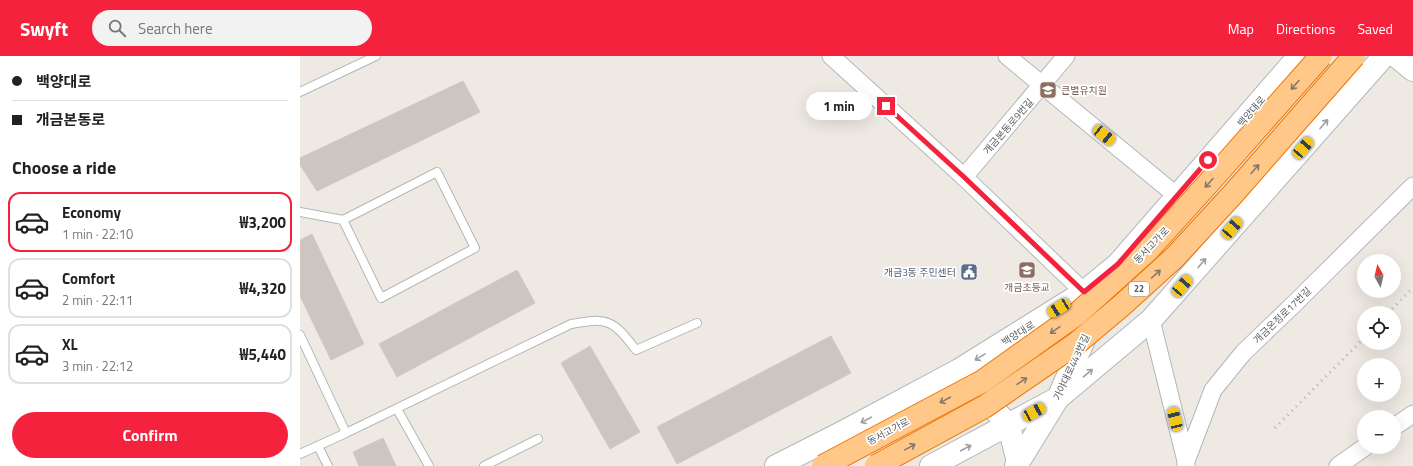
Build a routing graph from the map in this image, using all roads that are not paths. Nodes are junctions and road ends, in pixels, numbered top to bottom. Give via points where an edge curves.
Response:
1 (376, 56) edge
2 (831, 56) edge
3 (1007, 56) edge
4 (1066, 56) edge
5 (1299, 56) edge
6 (1321, 56) edge
7 (1354, 56) edge
8 (1384, 56) edge
9 (1396, 56) edge
10 (1413, 70) edge
11 (1043, 85) junction
12 (300, 92) edge
13 (964, 177) junction
14 (1413, 186) edge
15 (1177, 196) junction
16 (300, 212) edge
17 (343, 220) junction
18 (1118, 264) junction
19 (1084, 292) junction
20 (1151, 320) junction
21 (697, 323) dead end
22 (300, 335) edge
23 (959, 370) junction
24 (1058, 398) junction
25 (397, 409) junction
26 (1413, 414) edge
27 (1401, 422) edge
28 (1009, 426) junction
29 (346, 433) junction
30 (538, 439) dead end
31 (318, 446) junction
32 (1357, 453) edge
33 (300, 454) edge
34 (1186, 463) edge
35 (1017, 464) edge
36 (328, 466) edge
37 (429, 466) edge
38 (484, 466) edge
39 (776, 466) edge
40 (823, 466) edge
41 (876, 466) edge
42 (931, 466) edge
43 (1338, 466) edge

1 - 12 lane
2 - 13 street
3 - 11 street
4 - 11 street, 개금본동로9번길
5 - 15 main road, 백양대로
6 -> 40 highway, 동서고가로 / 22, bridge via 1148,250 1077,314 982,380
41 -> 7 highway, 22, bridge via 984,407 1077,343 1121,306 1175,257
20 -> 8 main road
9 - 10 main road
11 - 13 street, 개금본동로9번길
11 - 15 street
13 - 19 street
14 - 34 street, 개금온정로17번길 via 1243,353 1213,390
15 - 18 main road, 백양대로
16 - 17 lane
17 - 17 lane via 381,298 475,248 437,172
18 - 19 main road, 백양대로
18 - 24 main road, 가야대로443번길
19 -> 23 main road, 백양대로
24 -> 20 main road
20 - 34 street
21 - 25 lane via 636,350 620,330 606,321 591,320 571,324
22 - 29 lane
23 - 28 main road
23 -> 39 main road, 백양대로
24 - 28 main road
24 - 35 main road, 가야대로443번길
25 - 29 lane
25 - 37 lane
26 - 27 street
28 - 35 main road
42 -> 28 main road
29 - 31 lane
30 - 38 lane
31 - 33 lane
31 - 36 lane
32 - 43 street

